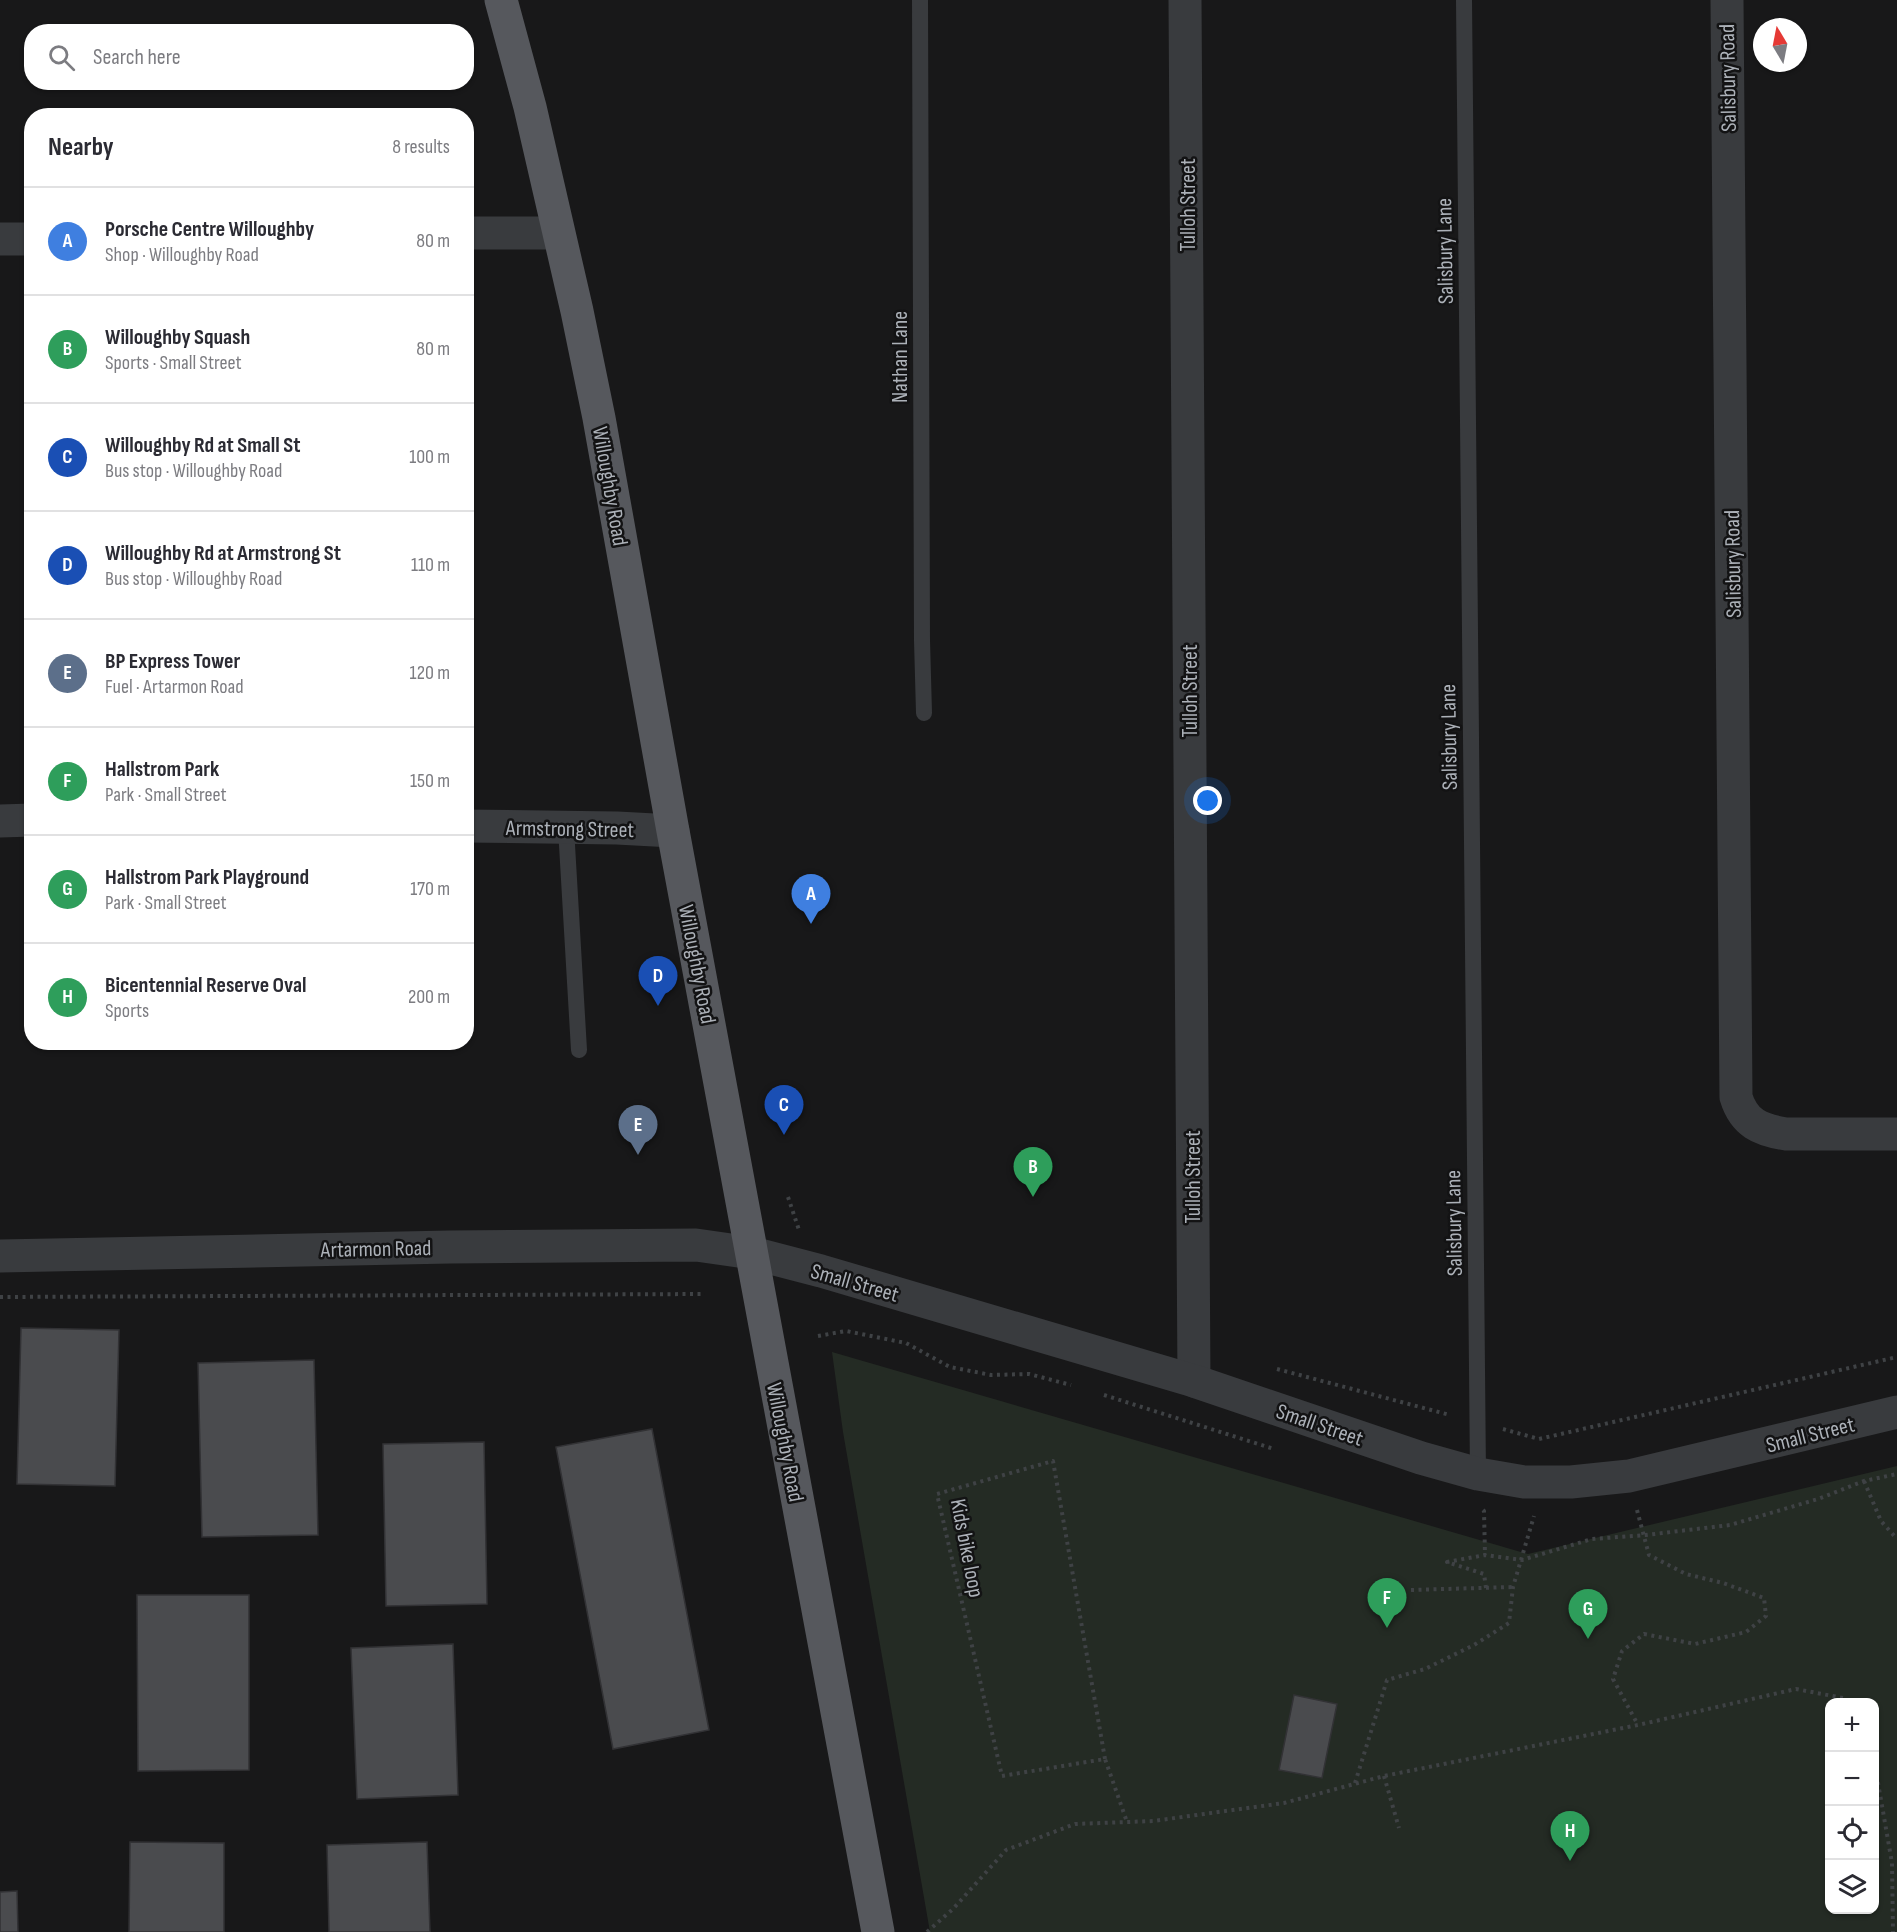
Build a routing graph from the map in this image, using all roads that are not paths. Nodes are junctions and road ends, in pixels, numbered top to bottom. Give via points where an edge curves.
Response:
1 (501, 0) edge
2 (920, 0) edge
3 (1185, 0) edge
4 (1464, 0) edge
5 (1727, 0) edge
6 (558, 233) junction
7 (474, 234) edge
8 (0, 239) edge
9 (24, 239) edge
10 (924, 713) dead end
11 (24, 820) edge
12 (0, 821) edge
13 (474, 826) edge
14 (566, 828) junction
15 (674, 831) junction
16 (579, 1050) dead end
17 (1897, 1134) edge
18 (752, 1253) junction
19 (0, 1256) edge
20 (1194, 1382) junction
21 (1897, 1412) edge
22 (1478, 1474) junction
23 (878, 1932) edge

1 - 6 main road, Willoughby Road
2 - 10 lane, Nathan Lane
3 - 20 street, Tulloh Street
4 - 22 lane, Salisbury Lane
5 - 17 street, Salisbury Road via 1737,1097 1740,1110 1751,1123 1768,1131
6 - 7 street
6 - 15 main road, Willoughby Road via 599,418
8 - 9 street
11 - 12 street
13 - 14 street, Armstrong Street
14 - 15 street, Armstrong Street
14 - 16 lane
15 - 18 main road, Willoughby Road
18 - 19 street, Artarmon Road via 696,1245
18 - 20 street, Small Street
18 - 23 main road, Willoughby Road
20 - 22 street, Small Street
21 - 22 street, Small Street via 1629,1476 1524,1482

